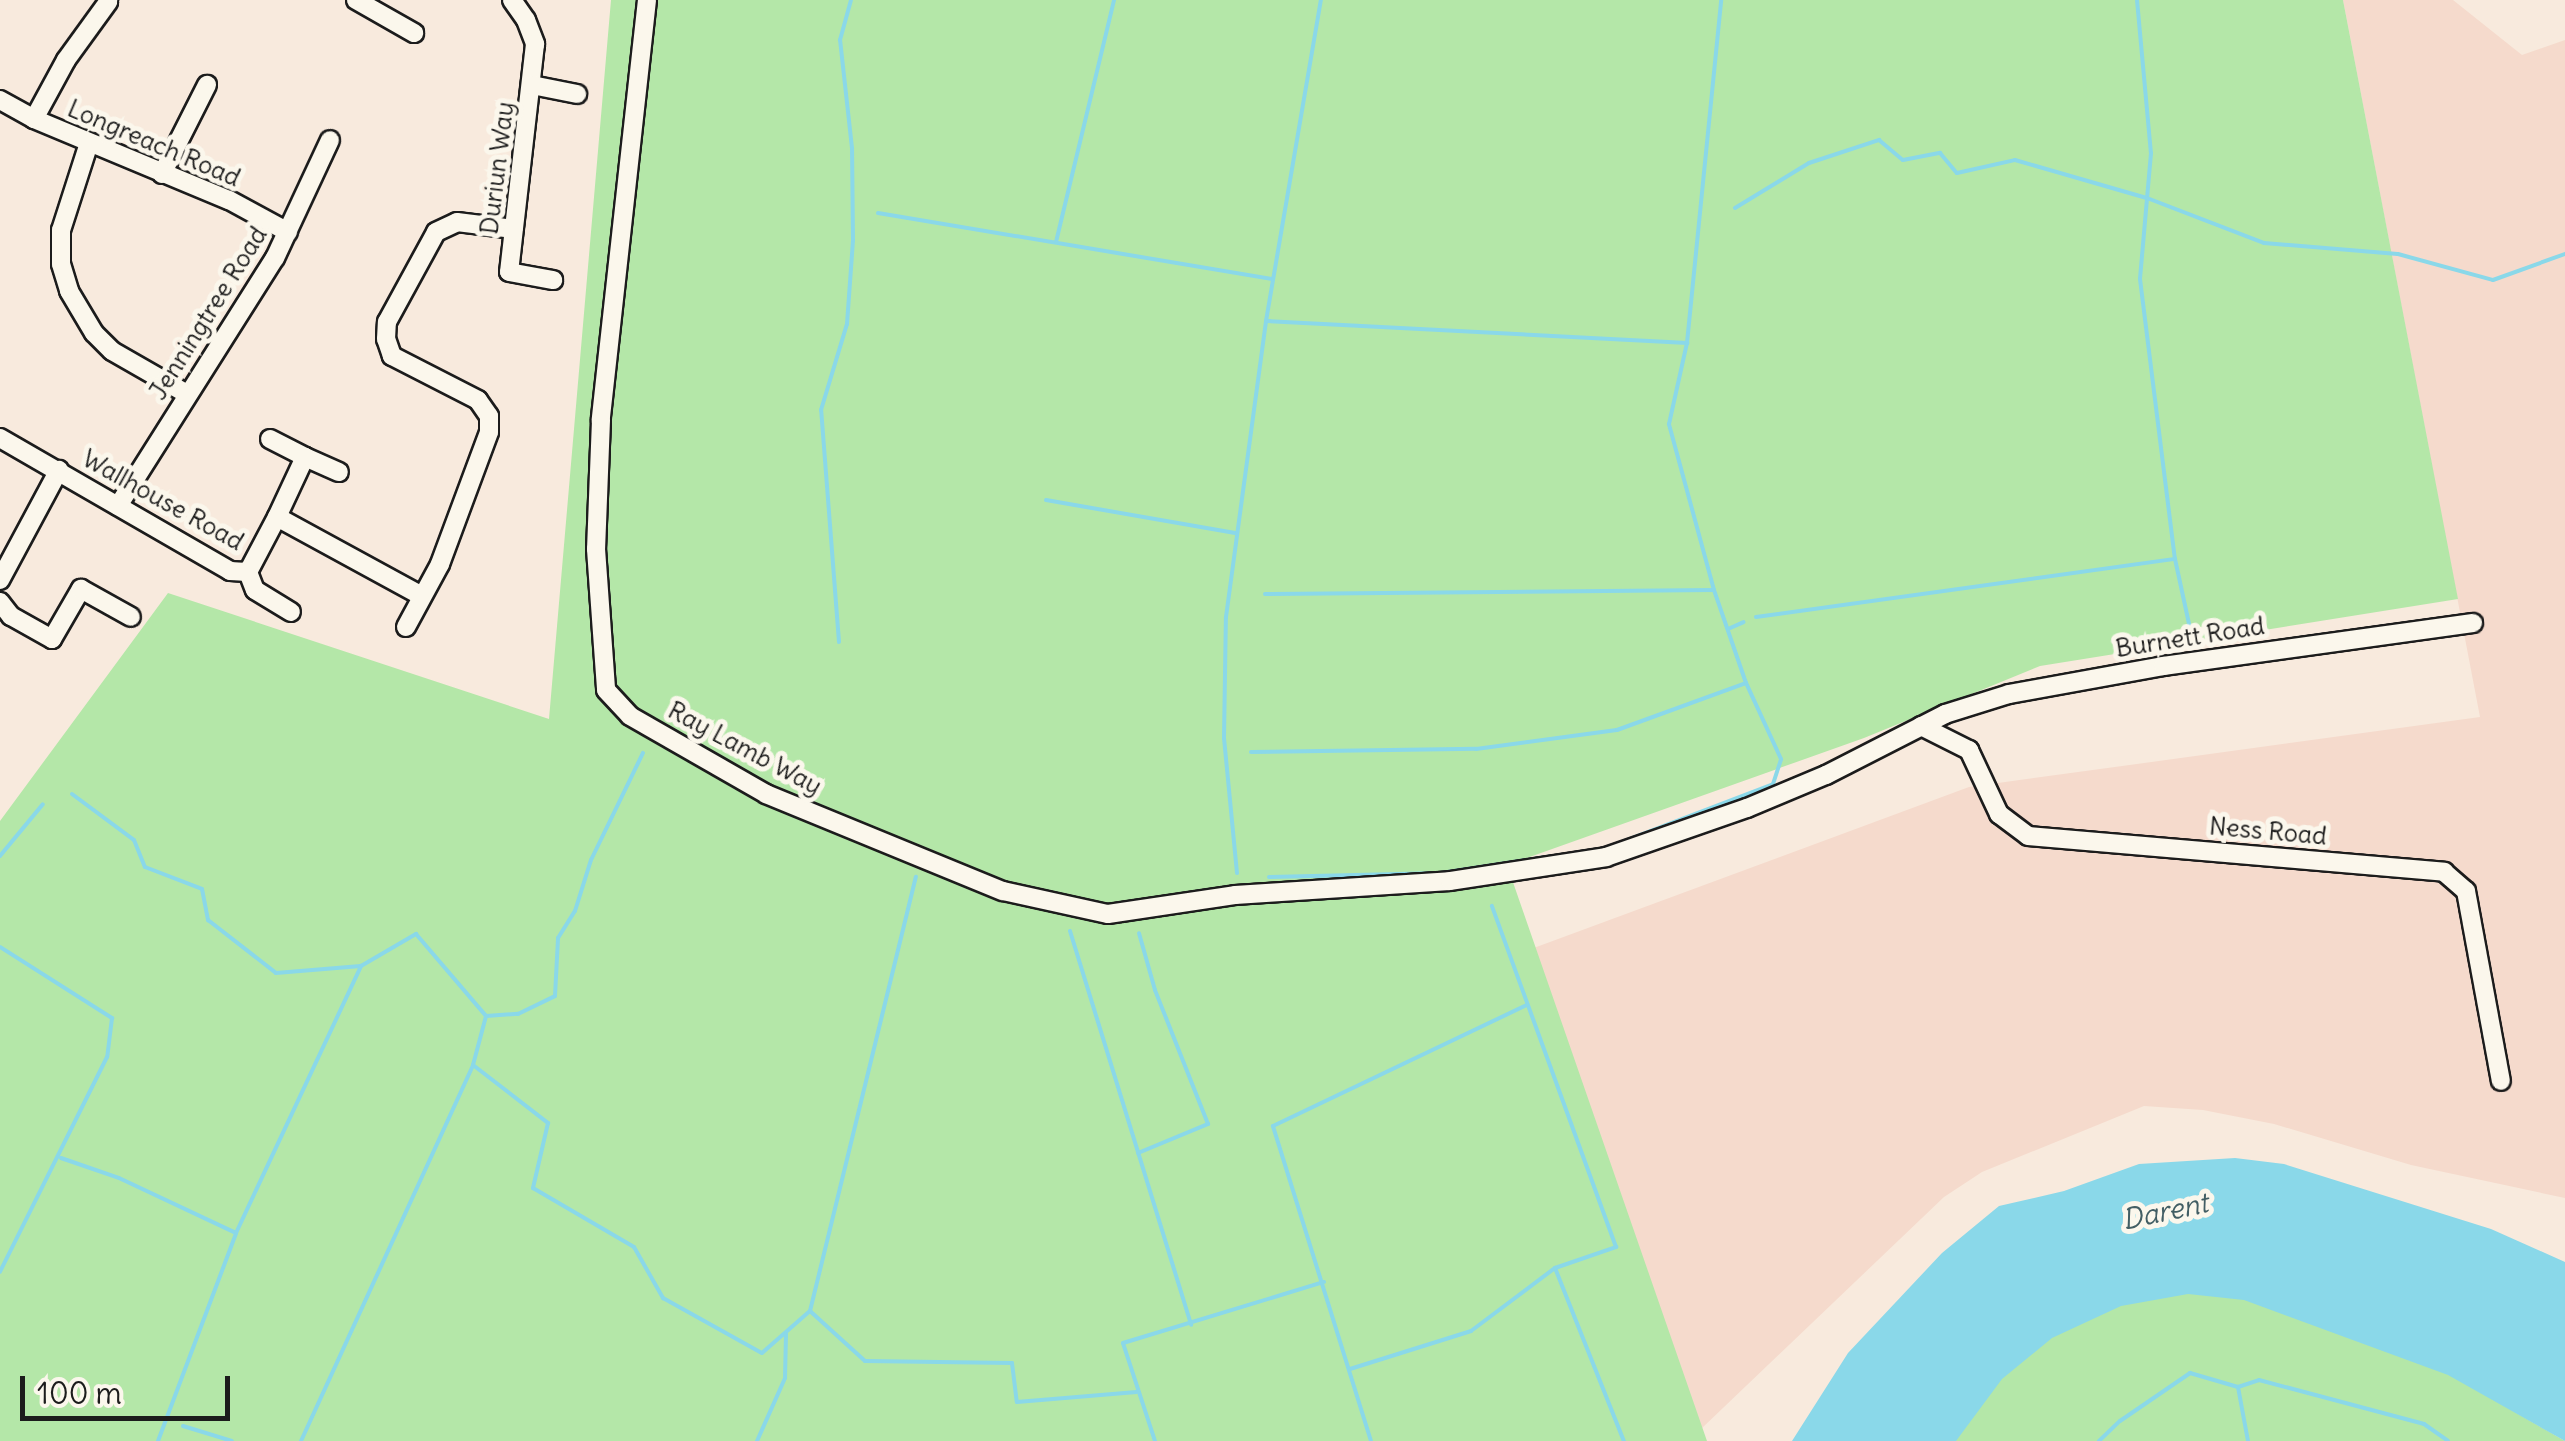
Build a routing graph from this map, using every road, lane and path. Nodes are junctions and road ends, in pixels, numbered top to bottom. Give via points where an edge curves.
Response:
1 (512, 0) edge
2 (647, 0) edge
3 (108, 2) edge
4 (363, 2) edge
5 (414, 33) dead end
6 (208, 85) dead end
7 (532, 86) junction
8 (576, 94) dead end
9 (0, 100) edge
10 (34, 119) junction
11 (330, 140) dead end
12 (88, 143) junction
13 (162, 174) junction
14 (514, 229) junction
15 (288, 232) junction
16 (553, 280) dead end
17 (187, 394) junction
18 (0, 438) edge
19 (270, 439) dead end
20 (305, 458) junction
21 (59, 470) junction
22 (339, 472) dead end
23 (118, 506) junction
24 (277, 516) junction
25 (6, 554) edge
26 (248, 572) junction
27 (0, 580) edge
28 (422, 596) junction
29 (0, 602) edge
30 (291, 612) dead end
31 (131, 617) dead end
32 (2473, 622) dead end
33 (406, 627) dead end
34 (1920, 726) junction
35 (2501, 1081) dead end

1 - 7 street, Duriun Way via 535,44
2 - 34 street, Ray Lamb Way via 600,420 596,549 602,677 630,716 794,806 1003,890 1108,914 1235,895 1450,881 1606,857 1826,775
3 - 10 street
4 - 5 street
6 - 13 street
7 - 8 street, Duriun Way
7 - 14 street, Duriun Way
9 - 10 street, Longreach Road
10 - 12 street, Longreach Road
11 - 15 street, Jenningtree Road
12 - 13 street, Longreach Road
12 - 17 street via 61,230 69,291 112,351
13 - 15 street, Longreach Road
14 - 16 street, Duriun Way via 509,272
14 - 28 street via 457,222 436,232 387,322 392,356 478,400 488,416 475,472
15 - 17 street, Jenningtree Road
17 - 23 street, Jenningtree Road
18 - 21 street, Wallhouse Road
19 - 20 street
20 - 22 street
20 - 24 street
21 - 23 street, Wallhouse Road
21 - 25 street
23 - 26 street, Wallhouse Road via 230,571
24 - 26 street
24 - 28 street
25 - 27 street
26 - 30 street, Wallhouse Road via 255,590
28 - 33 street
29 - 31 street via 11,616 52,639 81,589
32 - 34 street, Burnett Road via 2068,682 2005,695
34 - 35 street, Ness Road via 1969,750 1998,814 2028,836 2444,872 2466,890

